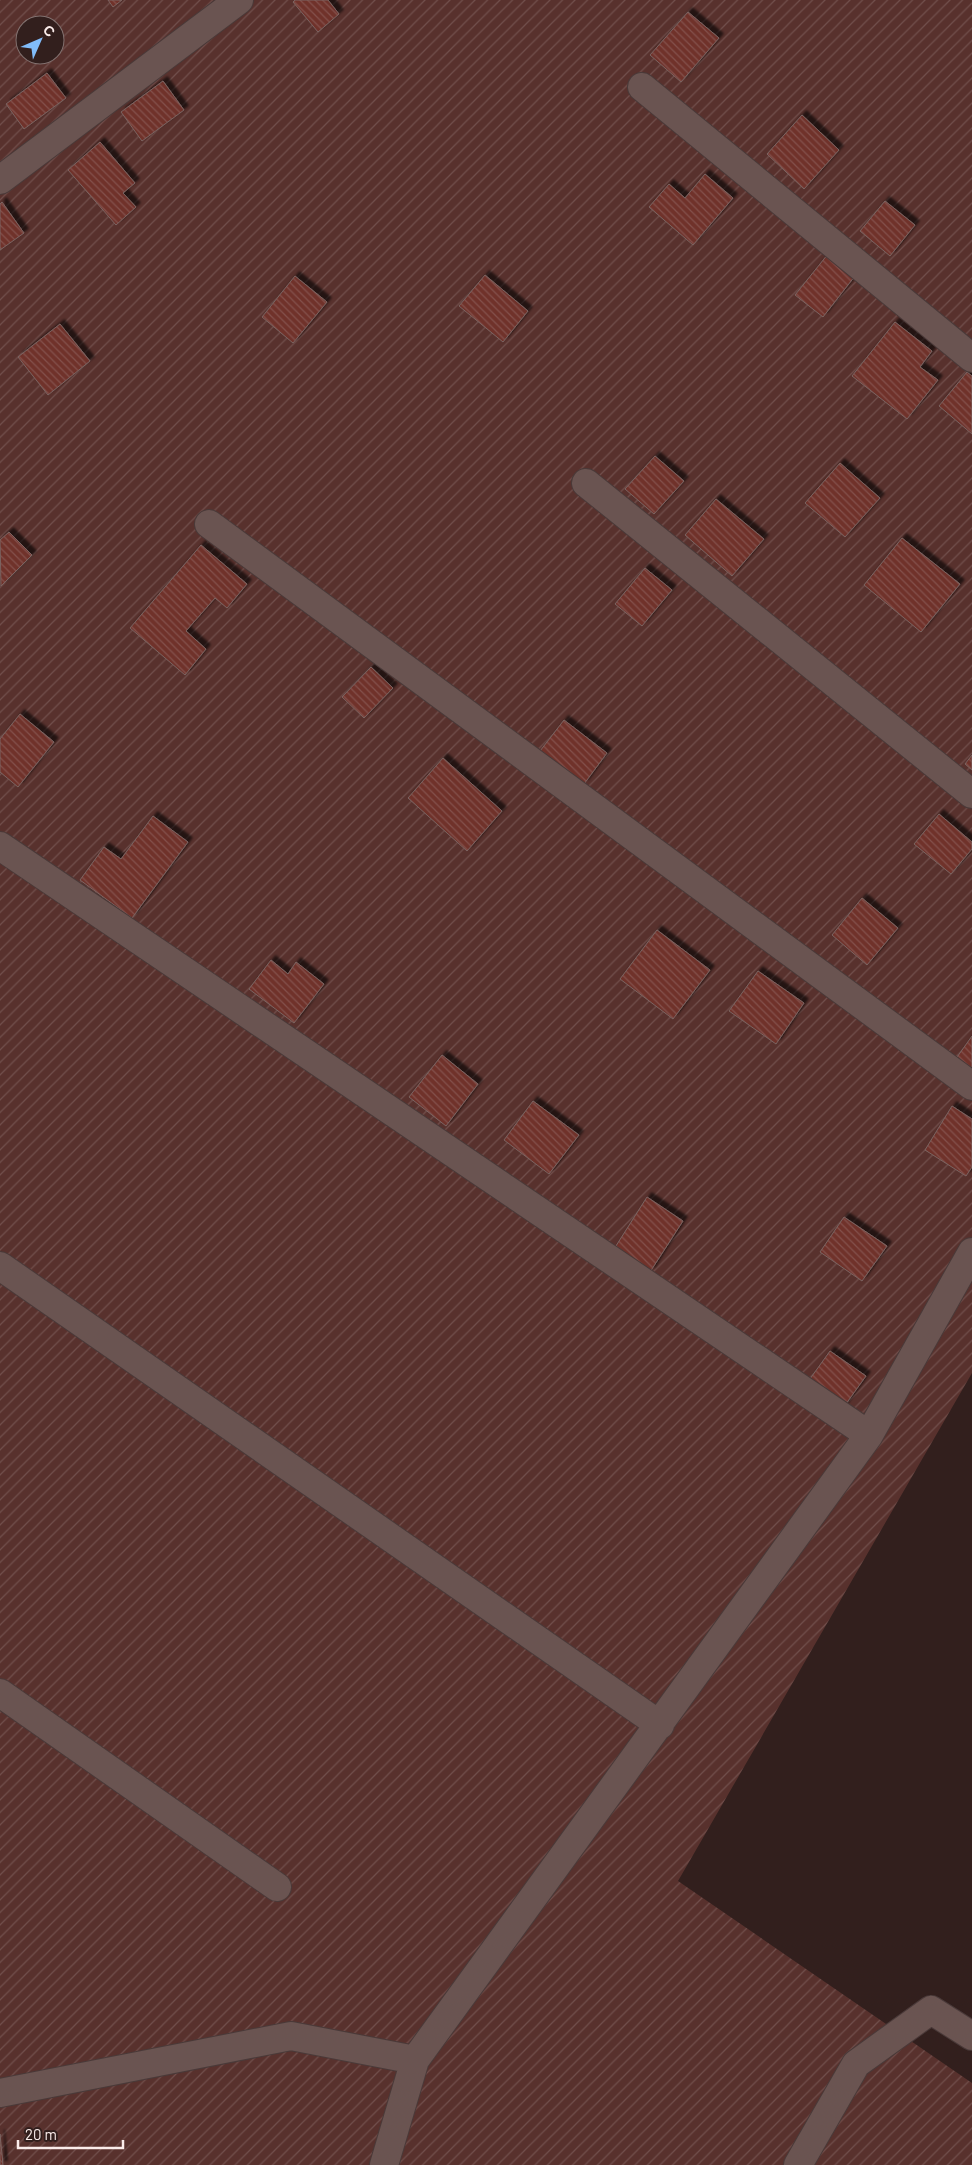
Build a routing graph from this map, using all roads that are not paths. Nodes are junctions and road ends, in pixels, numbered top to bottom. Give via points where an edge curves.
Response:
1 (239, 0) edge
2 (642, 87) dead end
3 (0, 180) edge
4 (972, 358) edge
5 (586, 483) dead end
6 (209, 524) dead end
7 (972, 794) edge
8 (0, 846) edge
9 (972, 1086) edge
10 (972, 1252) edge
11 (0, 1266) edge
12 (869, 1435) junction
13 (0, 1694) edge
14 (660, 1726) junction
15 (277, 1887) dead end
16 (972, 2036) edge
17 (415, 2060) junction
18 (0, 2093) edge
19 (384, 2165) edge
20 (798, 2165) edge

1 - 3 lane
2 - 4 lane
5 - 7 lane
6 - 9 lane
8 - 12 lane
10 - 12 lane
11 - 14 lane
12 - 14 lane
13 - 15 lane
14 - 17 lane
16 - 20 lane via 931,2010 856,2064
17 - 18 lane via 291,2036
17 - 19 lane

